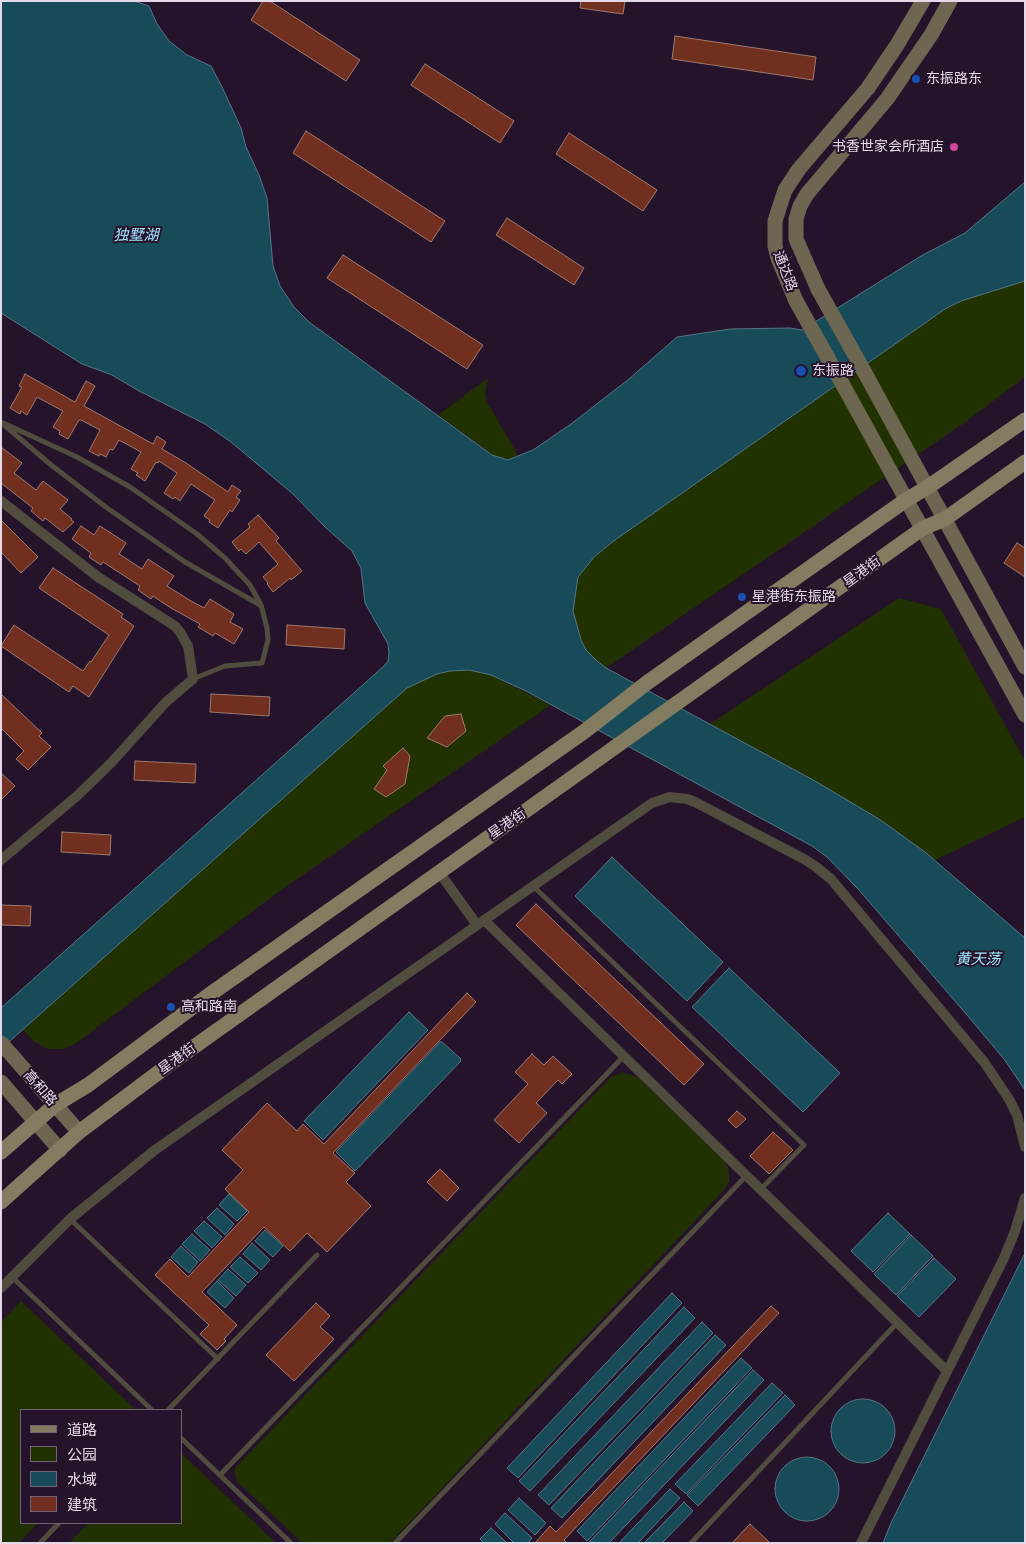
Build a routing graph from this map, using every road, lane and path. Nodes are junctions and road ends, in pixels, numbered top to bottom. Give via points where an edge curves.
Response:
1 (923, 1) edge
2 (950, 1) edge
3 (1025, 420) edge
4 (1, 423) edge
5 (1025, 462) edge
6 (928, 487) junction
7 (906, 500) junction
8 (1, 501) edge
9 (945, 519) junction
10 (923, 528) junction
11 (261, 605) junction
12 (1025, 667) edge
13 (193, 679) junction
14 (1025, 715) edge
15 (3, 854) edge
16 (439, 872) junction
17 (533, 886) junction
18 (481, 922) junction
19 (4, 1046) edge
20 (624, 1056) junction
21 (1, 1082) edge
22 (55, 1105) junction
23 (36, 1121) junction
24 (79, 1132) junction
25 (1025, 1147) edge
26 (60, 1150) junction
27 (1, 1152) edge
28 (746, 1176) junction
29 (761, 1190) junction
30 (1025, 1198) edge
31 (1, 1202) edge
32 (70, 1219) junction
33 (318, 1255) dead end
34 (12, 1277) junction
35 (1, 1288) edge
36 (897, 1323) junction
37 (218, 1359) junction
38 (947, 1371) junction
39 (151, 1409) edge
40 (169, 1409) edge
41 (182, 1439) edge
42 (220, 1475) junction
43 (58, 1524) edge
44 (40, 1543) edge
45 (291, 1543) edge
46 (395, 1543) edge
47 (691, 1543) edge
48 (861, 1543) edge

1 - 7 main road, 通达路, bridge via 868,88 799,169 785,190 775,221 778,258 796,301
2 - 6 main road, 通达路, bridge via 887,99 807,194 796,219 796,240 818,289
3 - 6 main road
4 - 11 lane via 122,519 186,562
4 - 11 lane via 77,457 152,502 225,558 250,586
5 - 9 main road, 星港街
6 - 7 main road
6 - 9 main road
7 - 10 main road
7 - 22 main road via 209,995 88,1085
8 - 13 street via 98,577 174,626 188,646
9 - 10 main road, 星港街
9 - 12 main road
10 - 14 main road
10 - 16 main road, 星港街
11 - 13 lane via 268,640 262,663 225,666
13 - 15 street via 166,702 77,796
16 - 18 street
16 - 24 main road, 星港街
17 - 18 street
17 - 25 street via 652,803 670,797 694,802 804,859 831,880 984,1062 1017,1115
17 - 29 lane via 804,1145
18 - 20 street
18 - 32 street via 195,1122 125,1173
19 - 22 main road, 高和路
20 - 28 street
20 - 42 lane
21 - 23 main road, 高和路
22 - 23 main road
22 - 24 main road, 高和路
23 - 26 main road, 高和路
23 - 27 main road
24 - 26 main road, 星港街
26 - 31 main road, 星港街
28 - 29 street
28 - 46 lane
29 - 36 street
30 - 38 street via 1004,1258
32 - 34 street
32 - 37 lane
33 - 37 lane
34 - 35 street
34 - 39 lane
36 - 38 street
36 - 47 lane
37 - 40 lane
38 - 48 street
41 - 42 lane
42 - 45 lane
43 - 44 lane

